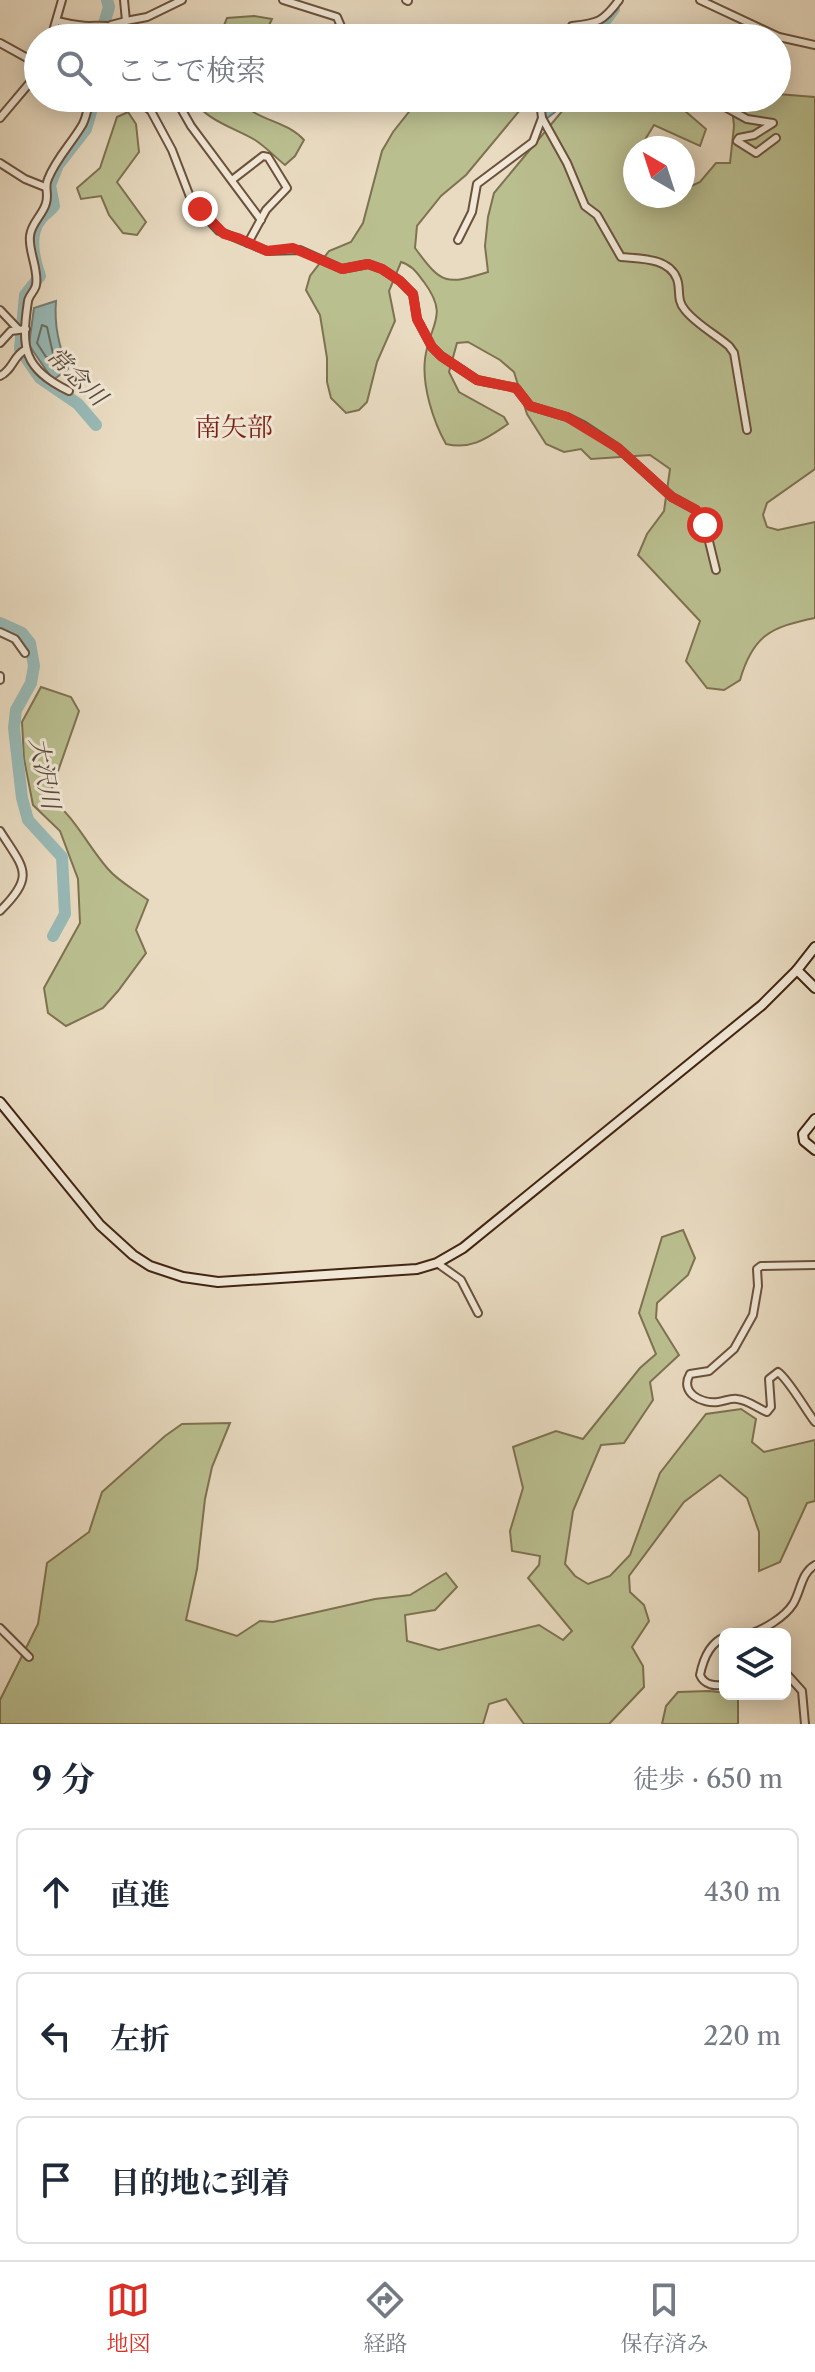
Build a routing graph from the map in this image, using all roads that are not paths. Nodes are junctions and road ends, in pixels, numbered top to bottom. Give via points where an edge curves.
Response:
1 (62, 0) edge
2 (124, 0) edge
3 (182, 0) edge
4 (283, 0) edge
5 (606, 0) edge
6 (700, 0) edge
7 (720, 0) edge
8 (618, 2) edge
9 (715, 8) junction
10 (57, 21) junction
11 (126, 21) junction
12 (56, 24) edge
13 (76, 24) edge
14 (115, 24) edge
15 (340, 24) edge
16 (589, 24) edge
17 (745, 24) edge
18 (791, 40) edge
19 (0, 43) edge
20 (815, 45) edge
21 (24, 56) edge
22 (24, 90) edge
23 (86, 112) edge
24 (152, 112) edge
25 (183, 112) edge
26 (541, 112) edge
27 (734, 112) edge
28 (0, 118) edge
29 (542, 118) junction
30 (776, 138) dead end
31 (0, 163) edge
32 (232, 180) junction
33 (45, 187) junction
34 (261, 220) junction
35 (458, 240) dead end
36 (248, 243) junction
37 (0, 310) edge
38 (22, 329) junction
39 (0, 343) edge
40 (25, 350) junction
41 (0, 376) edge
42 (69, 391) dead end
43 (747, 430) dead end
44 (716, 570) dead end
45 (0, 632) edge
46 (25, 653) dead end
47 (0, 831) edge
48 (0, 911) edge
49 (815, 947) edge
50 (797, 970) junction
51 (815, 988) edge
52 (0, 1102) edge
53 (815, 1119) edge
54 (815, 1150) edge
55 (437, 1263) junction
56 (815, 1265) edge
57 (478, 1313) dead end
58 (815, 1422) edge
59 (815, 1565) edge
60 (0, 1628) edge
61 (765, 1628) edge
62 (719, 1640) edge
63 (29, 1657) dead end
64 (791, 1679) edge
65 (719, 1684) edge
66 (805, 1724) edge

1 - 10 street
2 - 11 street
3 - 11 street
4 - 15 street via 337,17
5 - 8 street
6 - 9 street
7 - 9 street
8 - 16 street via 604,19
9 - 17 street
10 - 12 street
10 - 13 street
11 - 14 street
18 - 20 street
19 - 21 street
22 - 28 street
23 - 33 street via 83,126
24 - 36 street via 192,202 219,231
25 - 32 street
26 - 29 street
27 - 30 street via 773,123 739,138 739,144 756,153
29 - 35 street via 533,142 477,184 472,212
29 - 43 street via 585,206 597,215 621,257 649,258 672,271 685,311 734,353
31 - 33 street
32 - 34 street
32 - 34 street via 268,157 287,188
33 - 38 street via 48,198 29,238 36,283
34 - 36 street
36 - 44 street via 273,252 293,248 342,269 368,264 400,281 413,294 417,319 441,356 477,380 516,388 530,406 583,425 618,448 672,497 696,510
37 - 38 street
38 - 39 street
38 - 40 street
40 - 41 street
40 - 42 street via 48,382
45 - 46 street via 15,639
47 - 48 street via 24,872 19,891
49 - 50 street
50 - 51 street
50 - 55 street via 750,1015 463,1248
52 - 55 street via 107,1233 150,1266 218,1282 417,1269
53 - 54 street via 803,1134
55 - 57 street via 461,1280
56 - 58 street via 757,1269 753,1315 734,1349 709,1371 690,1374 686,1380 691,1395 709,1402 739,1399 767,1412 769,1379 778,1372
59 - 61 street via 808,1569 793,1604
60 - 63 street
62 - 65 street via 700,1675 711,1685
64 - 66 street via 802,1691

